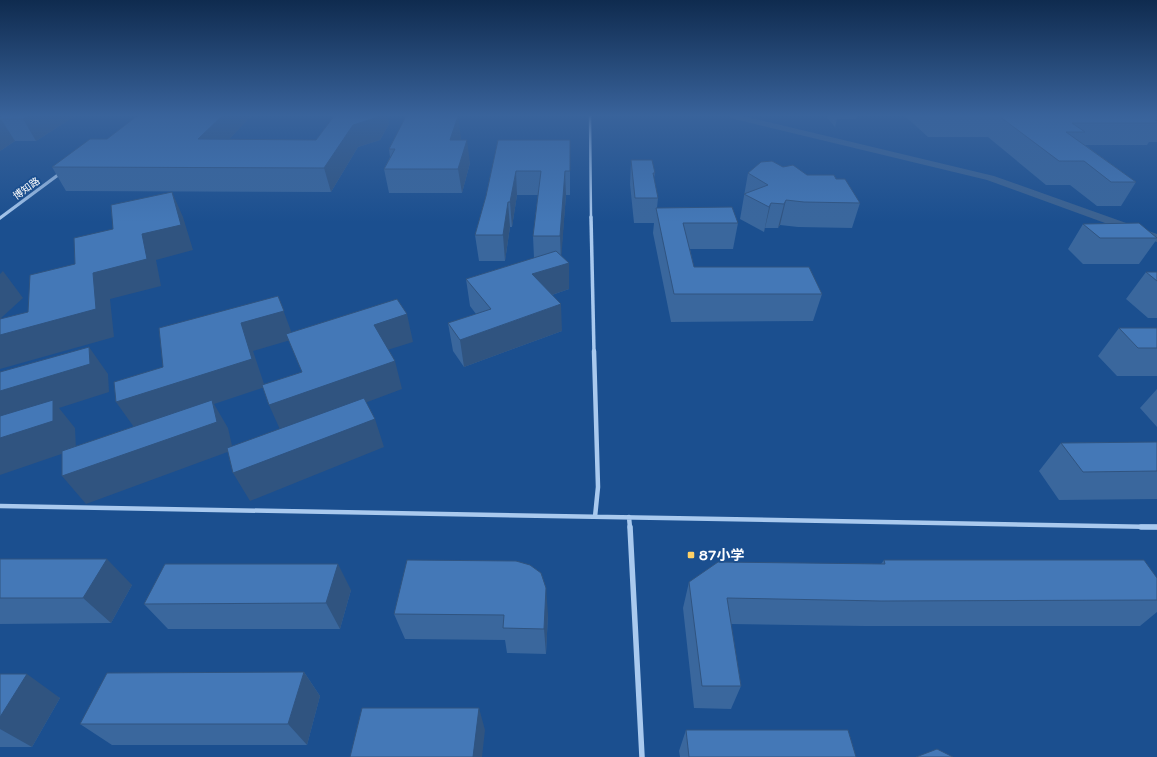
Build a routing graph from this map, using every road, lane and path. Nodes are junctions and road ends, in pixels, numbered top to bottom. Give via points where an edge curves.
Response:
1 (590, 151) edge
2 (70, 167) edge
3 (0, 218) edge
4 (0, 506) edge
5 (595, 517) junction
6 (629, 518) junction
7 (1157, 527) edge
8 (642, 757) edge

1 - 5 street via 598,487
2 - 3 street, 博知路
4 - 5 street
5 - 6 street
6 - 7 street
6 - 8 street

